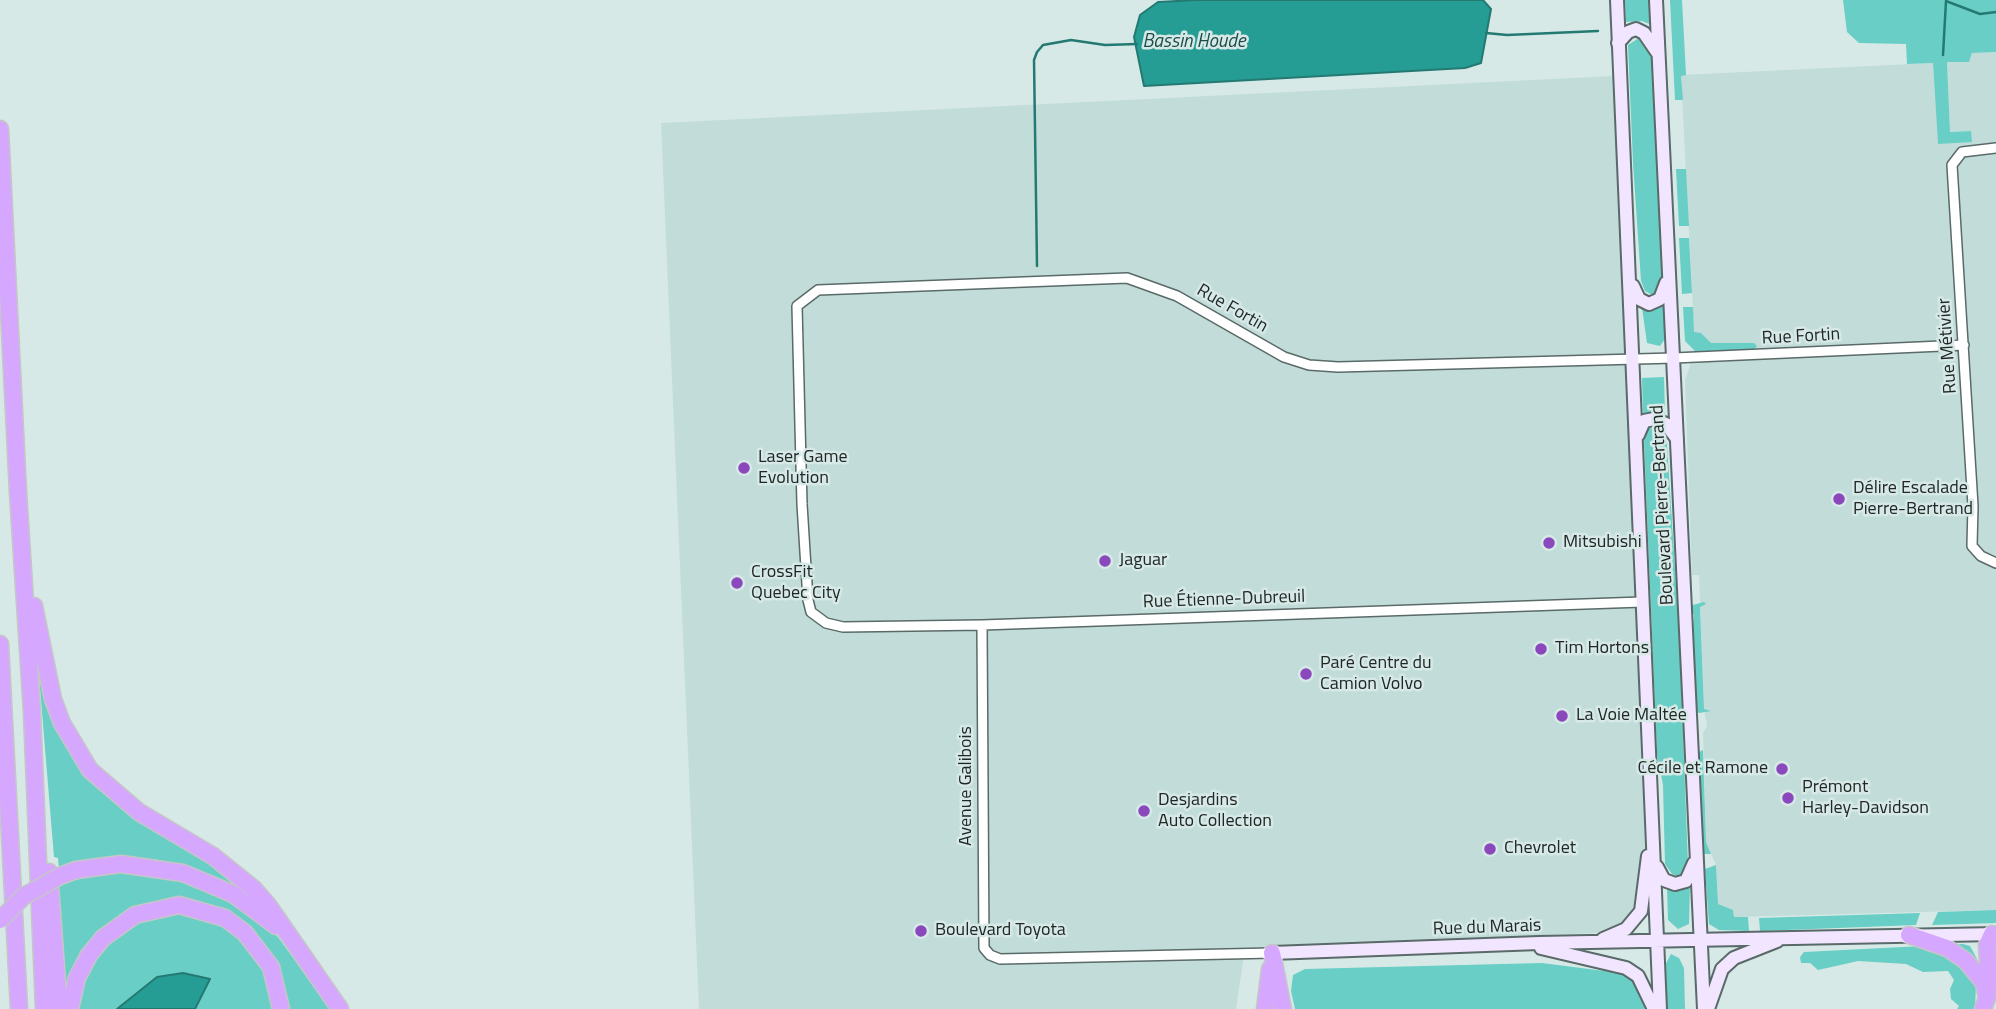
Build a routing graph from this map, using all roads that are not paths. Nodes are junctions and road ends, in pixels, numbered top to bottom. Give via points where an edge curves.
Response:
1 (1617, 0) edge
2 (1656, 0) edge
3 (1618, 43) junction
4 (1658, 56) junction
5 (0, 129) edge
6 (1996, 148) edge
7 (1668, 276) junction
8 (1630, 279) junction
9 (1964, 345) junction
10 (1674, 358) junction
11 (1633, 359) junction
12 (1636, 440) junction
13 (1677, 440) junction
14 (20, 538) junction
15 (1996, 563) edge
16 (1642, 601) junction
17 (811, 612) joint
18 (982, 625) junction
19 (0, 644) edge
20 (32, 712) junction
21 (1652, 807) junction
22 (1696, 858) junction
23 (1655, 863) junction
24 (0, 920) edge
25 (286, 934) junction
26 (1909, 936) junction
27 (1995, 936) edge
28 (1785, 938) junction
29 (1700, 939) junction
30 (1657, 940) junction
31 (1595, 942) junction
32 (1523, 945) junction
33 (984, 948) joint
34 (1272, 953) junction
35 (1985, 1003) edge
36 (19, 1009) edge
37 (44, 1009) edge
38 (59, 1009) edge
39 (70, 1009) edge
40 (281, 1009) edge
41 (340, 1009) edge
42 (1265, 1009) edge
43 (1283, 1009) edge
44 (1654, 1009) edge
45 (1660, 1009) edge
46 (1706, 1009) edge

1 - 3 main road, Boulevard Pierre-Bertrand
2 - 4 main road, Boulevard Pierre-Bertrand
3 - 4 main road via 1628,32 1640,30
3 - 8 main road, Boulevard Pierre-Bertrand
4 - 7 main road, Boulevard Pierre-Bertrand
5 - 14 highway
6 - 9 street, Rue Métivier via 1962,152 1952,165
7 - 8 main road via 1660,299 1650,304 1639,299
7 - 10 main road, Boulevard Pierre-Bertrand
8 - 11 main road, Boulevard Pierre-Bertrand
9 - 10 street, Rue Fortin
9 - 15 street, Rue Métivier via 1972,546 1980,556
10 - 11 street, Rue Fortin
10 - 13 main road, Boulevard Pierre-Bertrand
11 - 12 main road, Boulevard Pierre-Bertrand
11 - 17 street, Rue Fortin via 1456,366 1309,365 1284,357 1177,296 1127,278 818,290 797,306 802,504
12 - 13 main road via 1643,421 1653,418 1666,424
12 - 16 main road, Boulevard Pierre-Bertrand
13 - 22 main road, Boulevard Pierre-Bertrand
14 - 20 highway
14 - 25 highway via 47,678 62,723 83,760 104,785 129,804 236,873 268,905
16 - 18 street, Rue Étienne-Dubreuil
16 - 21 main road, Boulevard Pierre-Bertrand
17 - 18 street, Rue Étienne-Dubreuil via 825,623 843,627
18 - 33 street, Avenue Galibois
19 - 36 highway
20 - 37 highway
20 - 38 highway
21 - 23 main road, Boulevard Pierre-Bertrand
21 - 31 main road via 1642,911 1626,929
22 - 23 main road via 1689,876 1678,884 1664,880
22 - 29 main road, Boulevard Pierre-Bertrand
23 - 30 main road, Boulevard Pierre-Bertrand
24 - 25 highway, bridge via 24,897 60,876 121,864 183,873 233,894
25 - 41 highway
26 - 27 main road, Rue du Marais
26 - 28 main road, Rue du Marais
26 - 35 highway via 1959,955 1980,976
27 - 35 highway via 1987,945
28 - 29 main road, Rue du Marais
28 - 46 main road via 1734,958 1722,969
29 - 30 main road, Rue du Marais
29 - 46 main road, Boulevard Pierre-Bertrand
30 - 31 main road, Rue du Marais
30 - 45 main road, Boulevard Pierre-Bertrand
31 - 32 main road, Rue du Marais
32 - 34 main road, Rue du Marais
32 - 44 main road via 1626,968 1638,976
33 - 34 street, Rue du Marais via 1000,959
34 - 42 highway
34 - 43 highway
39 - 40 highway via 77,978 103,938 135,915 179,905 225,918 245,933 271,967

